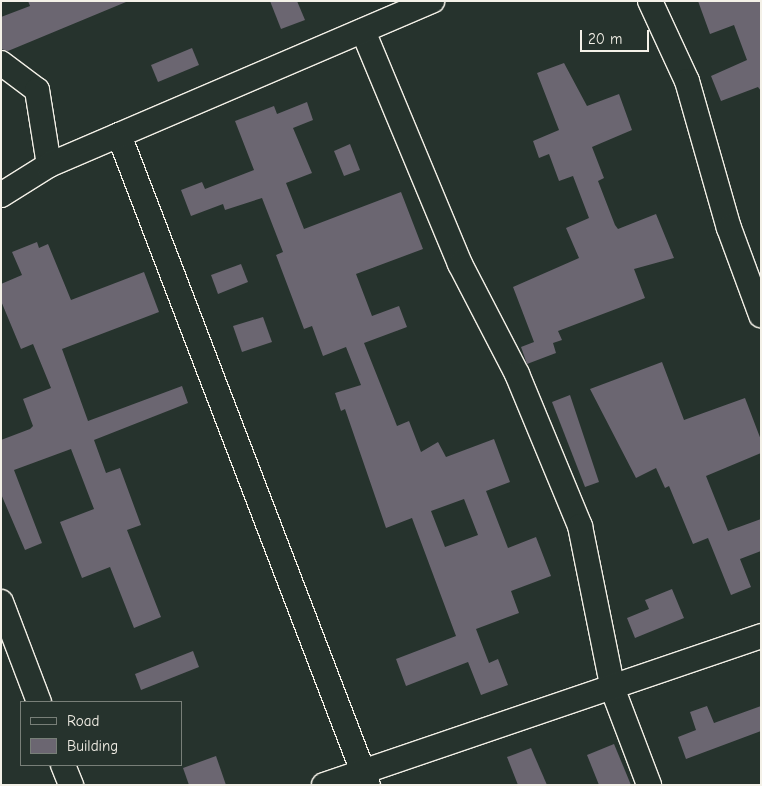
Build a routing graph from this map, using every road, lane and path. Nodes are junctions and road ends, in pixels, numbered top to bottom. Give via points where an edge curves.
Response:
1 (432, 1) edge
2 (650, 1) edge
3 (363, 31) junction
4 (1, 63) edge
5 (119, 135) junction
6 (49, 165) junction
7 (1, 196) edge
8 (761, 315) edge
9 (1, 602) edge
10 (761, 636) edge
11 (613, 690) junction
12 (40, 701) edge
13 (63, 766) edge
14 (366, 779) edge
15 (71, 785) edge
16 (324, 785) edge
17 (648, 785) edge

1 - 3 street
2 - 8 street via 687,81 729,228
3 - 5 street
3 - 11 street via 460,264 517,374 580,526
4 - 6 street via 37,90
5 - 6 street
5 - 14 street
6 - 7 street
9 - 12 street
10 - 11 street
11 - 14 street
11 - 17 street
13 - 15 street
14 - 16 street

